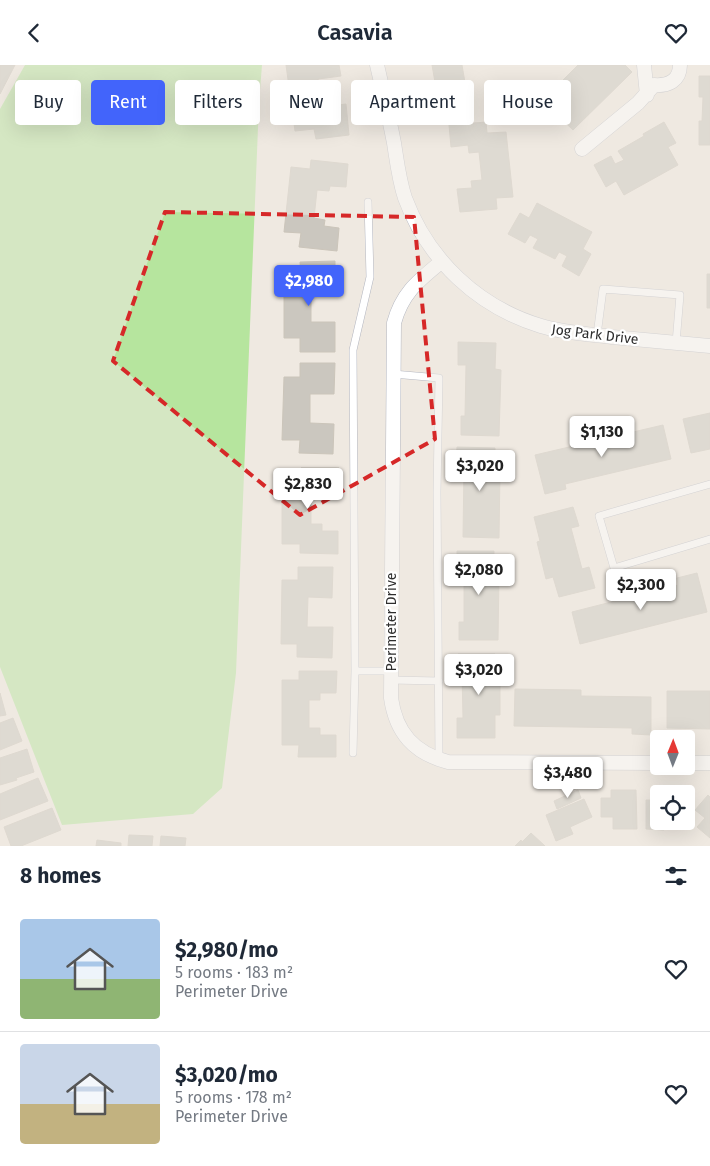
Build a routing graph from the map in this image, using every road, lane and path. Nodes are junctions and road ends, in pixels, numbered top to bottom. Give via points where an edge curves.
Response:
1 (377, 65) edge
2 (644, 65) edge
3 (680, 65) edge
4 (647, 95) junction
5 (582, 149) dead end
6 (368, 202) dead end
7 (441, 261) junction
8 (597, 335) junction
9 (676, 343) junction
10 (710, 346) edge
11 (393, 374) junction
12 (710, 484) edge
13 (710, 539) edge
14 (355, 671) junction
15 (391, 675) junction
16 (439, 681) junction
17 (353, 753) dead end
18 (439, 759) junction
19 (650, 763) edge
20 (695, 763) edge
21 (710, 763) edge

1 - 7 street, Jog Park Drive via 405,197 415,222
2 - 4 street
3 - 4 street via 674,81 664,86 654,85
4 - 5 street
6 - 14 lane via 370,277 354,350
7 - 8 street, Jog Park Drive via 471,291 517,318 542,327
7 - 11 street, Perimeter Drive via 408,291 397,312 393,334
8 - 9 street, Jog Park Drive
8 - 9 lane via 603,289 680,295
9 - 10 street, Jog Park Drive
11 - 15 street, Perimeter Drive
11 - 16 lane via 439,378
12 - 13 lane via 599,517 614,568
14 - 15 lane
14 - 17 lane
15 - 16 lane
15 - 18 street, Perimeter Drive via 392,709 401,731 416,748
16 - 18 lane
18 - 19 street, Perimeter Drive via 458,763
20 - 21 street

